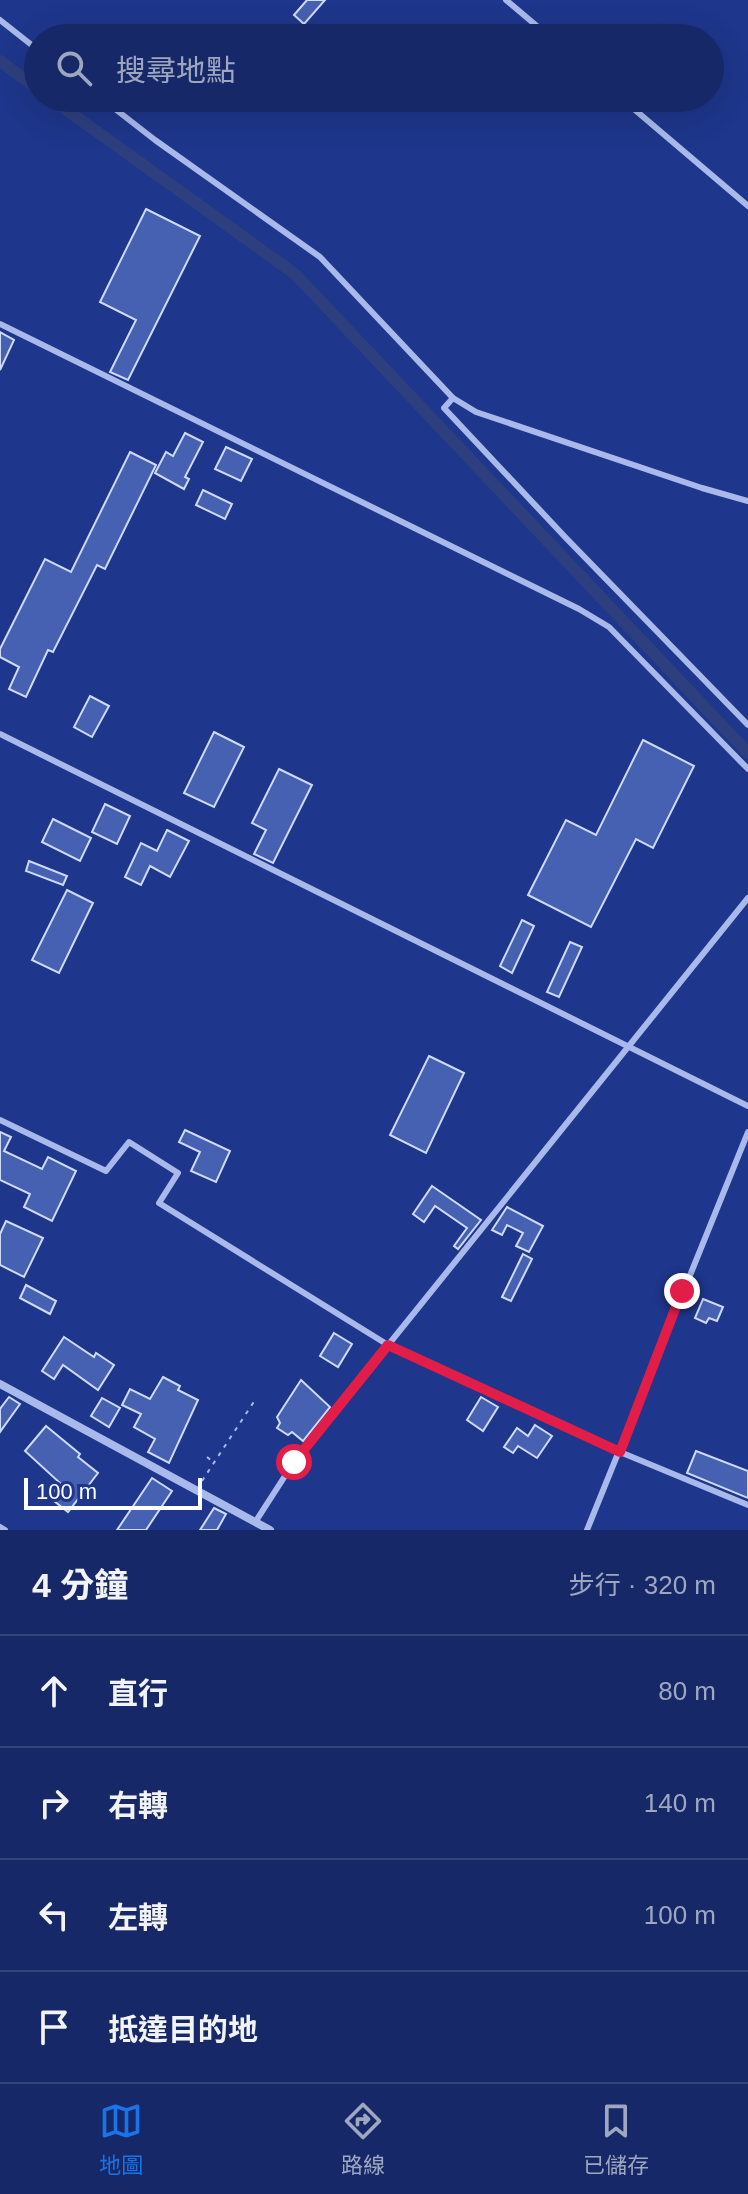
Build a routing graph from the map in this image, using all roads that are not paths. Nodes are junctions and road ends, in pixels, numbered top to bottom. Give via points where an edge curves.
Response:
1 (506, 0) edge
2 (0, 20) edge
3 (534, 24) edge
4 (24, 39) edge
5 (120, 112) edge
6 (637, 112) edge
7 (748, 206) edge
8 (0, 324) edge
9 (453, 398) junction
10 (748, 501) edge
11 (748, 725) edge
12 (0, 734) edge
13 (748, 769) edge
14 (748, 898) edge
15 (626, 1048) junction
16 (748, 1106) edge
17 (0, 1120) edge
18 (748, 1132) edge
19 (388, 1345) junction
20 (0, 1384) edge
21 (620, 1452) junction
22 (748, 1505) edge
23 (256, 1521) junction
24 (251, 1530) edge
25 (270, 1530) edge
26 (587, 1530) edge

1 - 3 lane
2 - 4 lane
5 - 9 lane via 320,257
6 - 7 lane
8 - 13 lane via 579,609 609,627
9 - 10 lane via 476,412
9 - 11 lane via 444,408
12 - 15 lane
14 - 15 lane
15 - 16 lane
15 - 19 lane
17 - 19 lane via 106,1171 129,1142 178,1173 159,1203
18 - 21 lane
19 - 21 lane
19 - 23 lane via 294,1462
20 - 23 street
21 - 22 lane
21 - 26 lane
23 - 24 street
23 - 25 street

